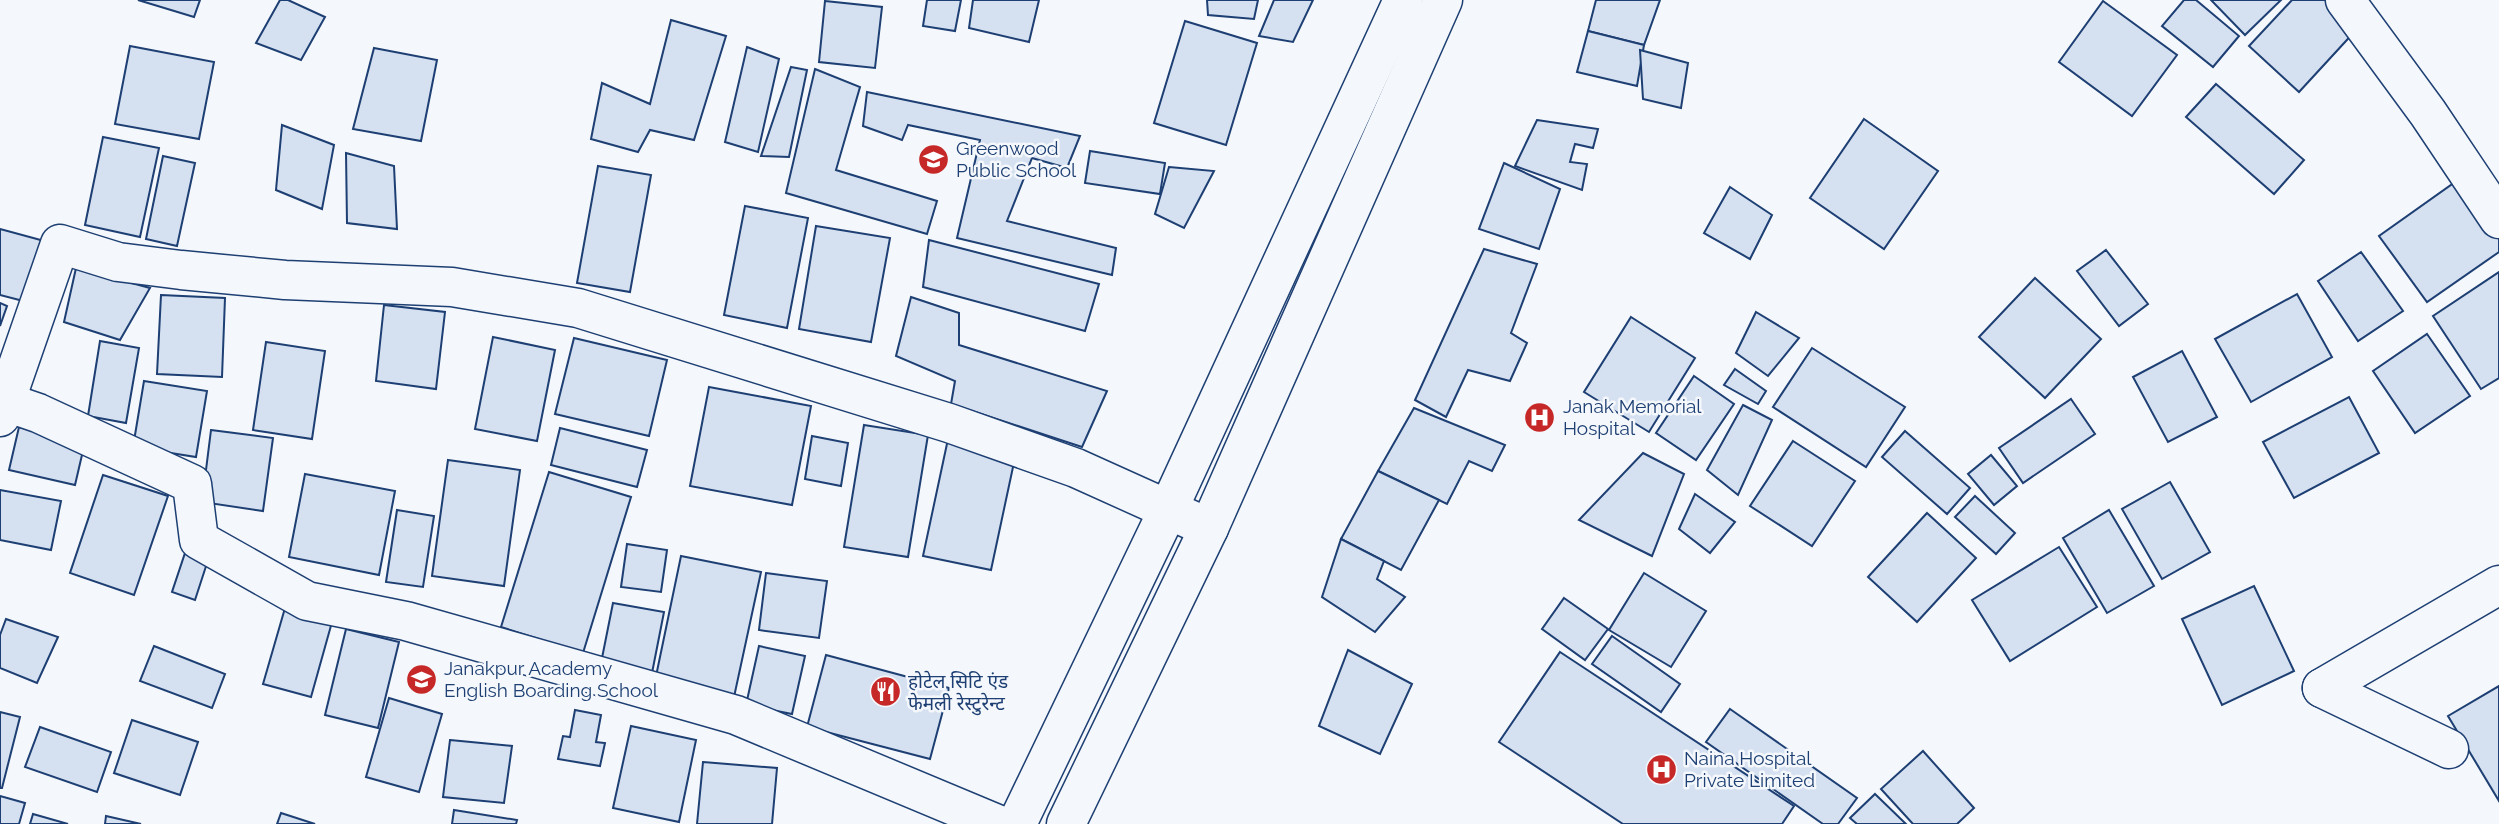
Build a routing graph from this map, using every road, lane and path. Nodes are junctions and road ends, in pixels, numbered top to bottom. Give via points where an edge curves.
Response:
1 (1403, 0) edge
2 (1443, 0) edge
3 (2345, 0) edge
4 (2499, 219) edge
5 (2, 406) edge
6 (1168, 510) junction
7 (1209, 528) junction
8 (2499, 585) edge
9 (2449, 749) dead end
10 (997, 824) edge
11 (1017, 824) edge
12 (1066, 824) edge

1 - 6 main road
2 - 7 main road
3 - 4 main road
5 - 6 main road via 60,244 118,262 181,270 452,287 578,308 949,422 1076,468
5 - 10 main road via 38,414 192,484 199,540 307,601 406,621 736,715
6 - 7 main road
6 - 11 main road
7 - 12 main road
8 - 9 main road via 2322,688

